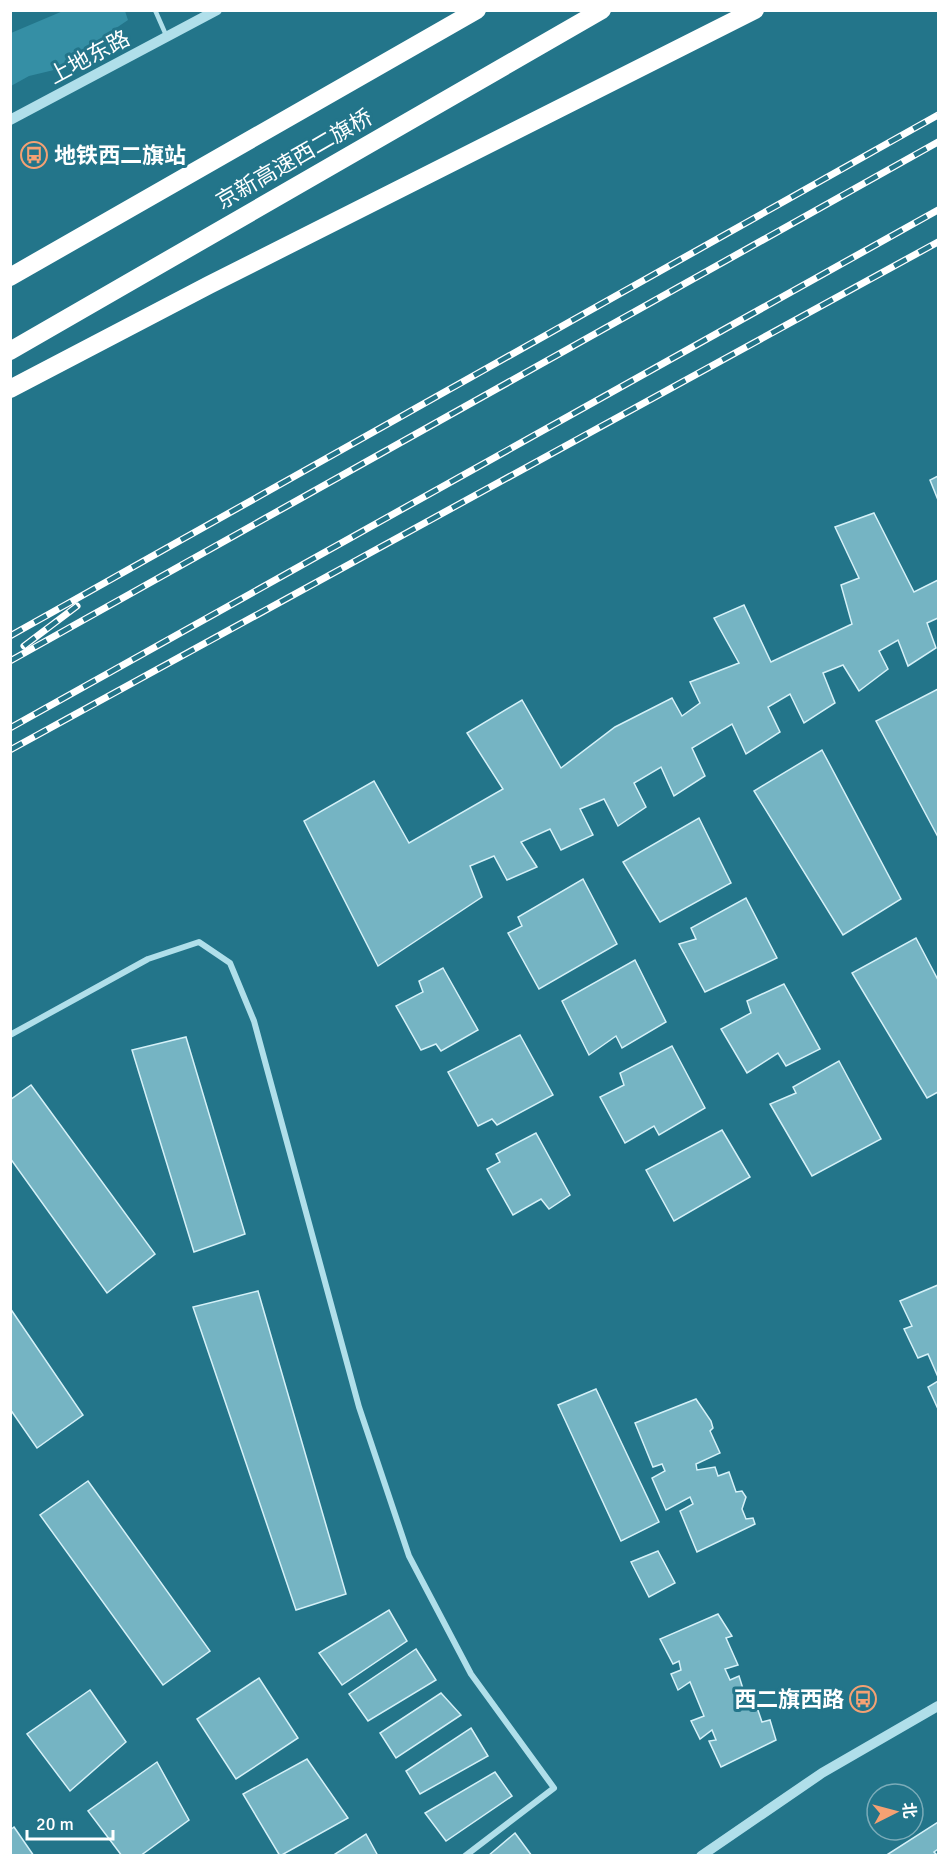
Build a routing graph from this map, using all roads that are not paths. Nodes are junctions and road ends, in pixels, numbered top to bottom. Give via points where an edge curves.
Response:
1 (154, 10) edge
2 (217, 10) edge
3 (477, 10) edge
4 (602, 10) edge
5 (755, 10) edge
6 (167, 37) junction
7 (10, 120) edge
8 (10, 277) edge
9 (10, 351) edge
10 (10, 389) edge
11 (10, 1035) edge
12 (939, 1706) edge
13 (465, 1856) edge
14 (700, 1856) edge

1 - 6 lane
2 - 6 street, 上地东路
3 - 8 highway, 京新高速西二旗桥
4 - 9 highway, 京新高速西二旗桥
5 - 10 highway
6 - 7 street, 上地东路
11 - 13 street via 148,959 199,942 230,963 254,1021 359,1407 408,1556 471,1674 554,1788
12 - 14 street via 822,1773

